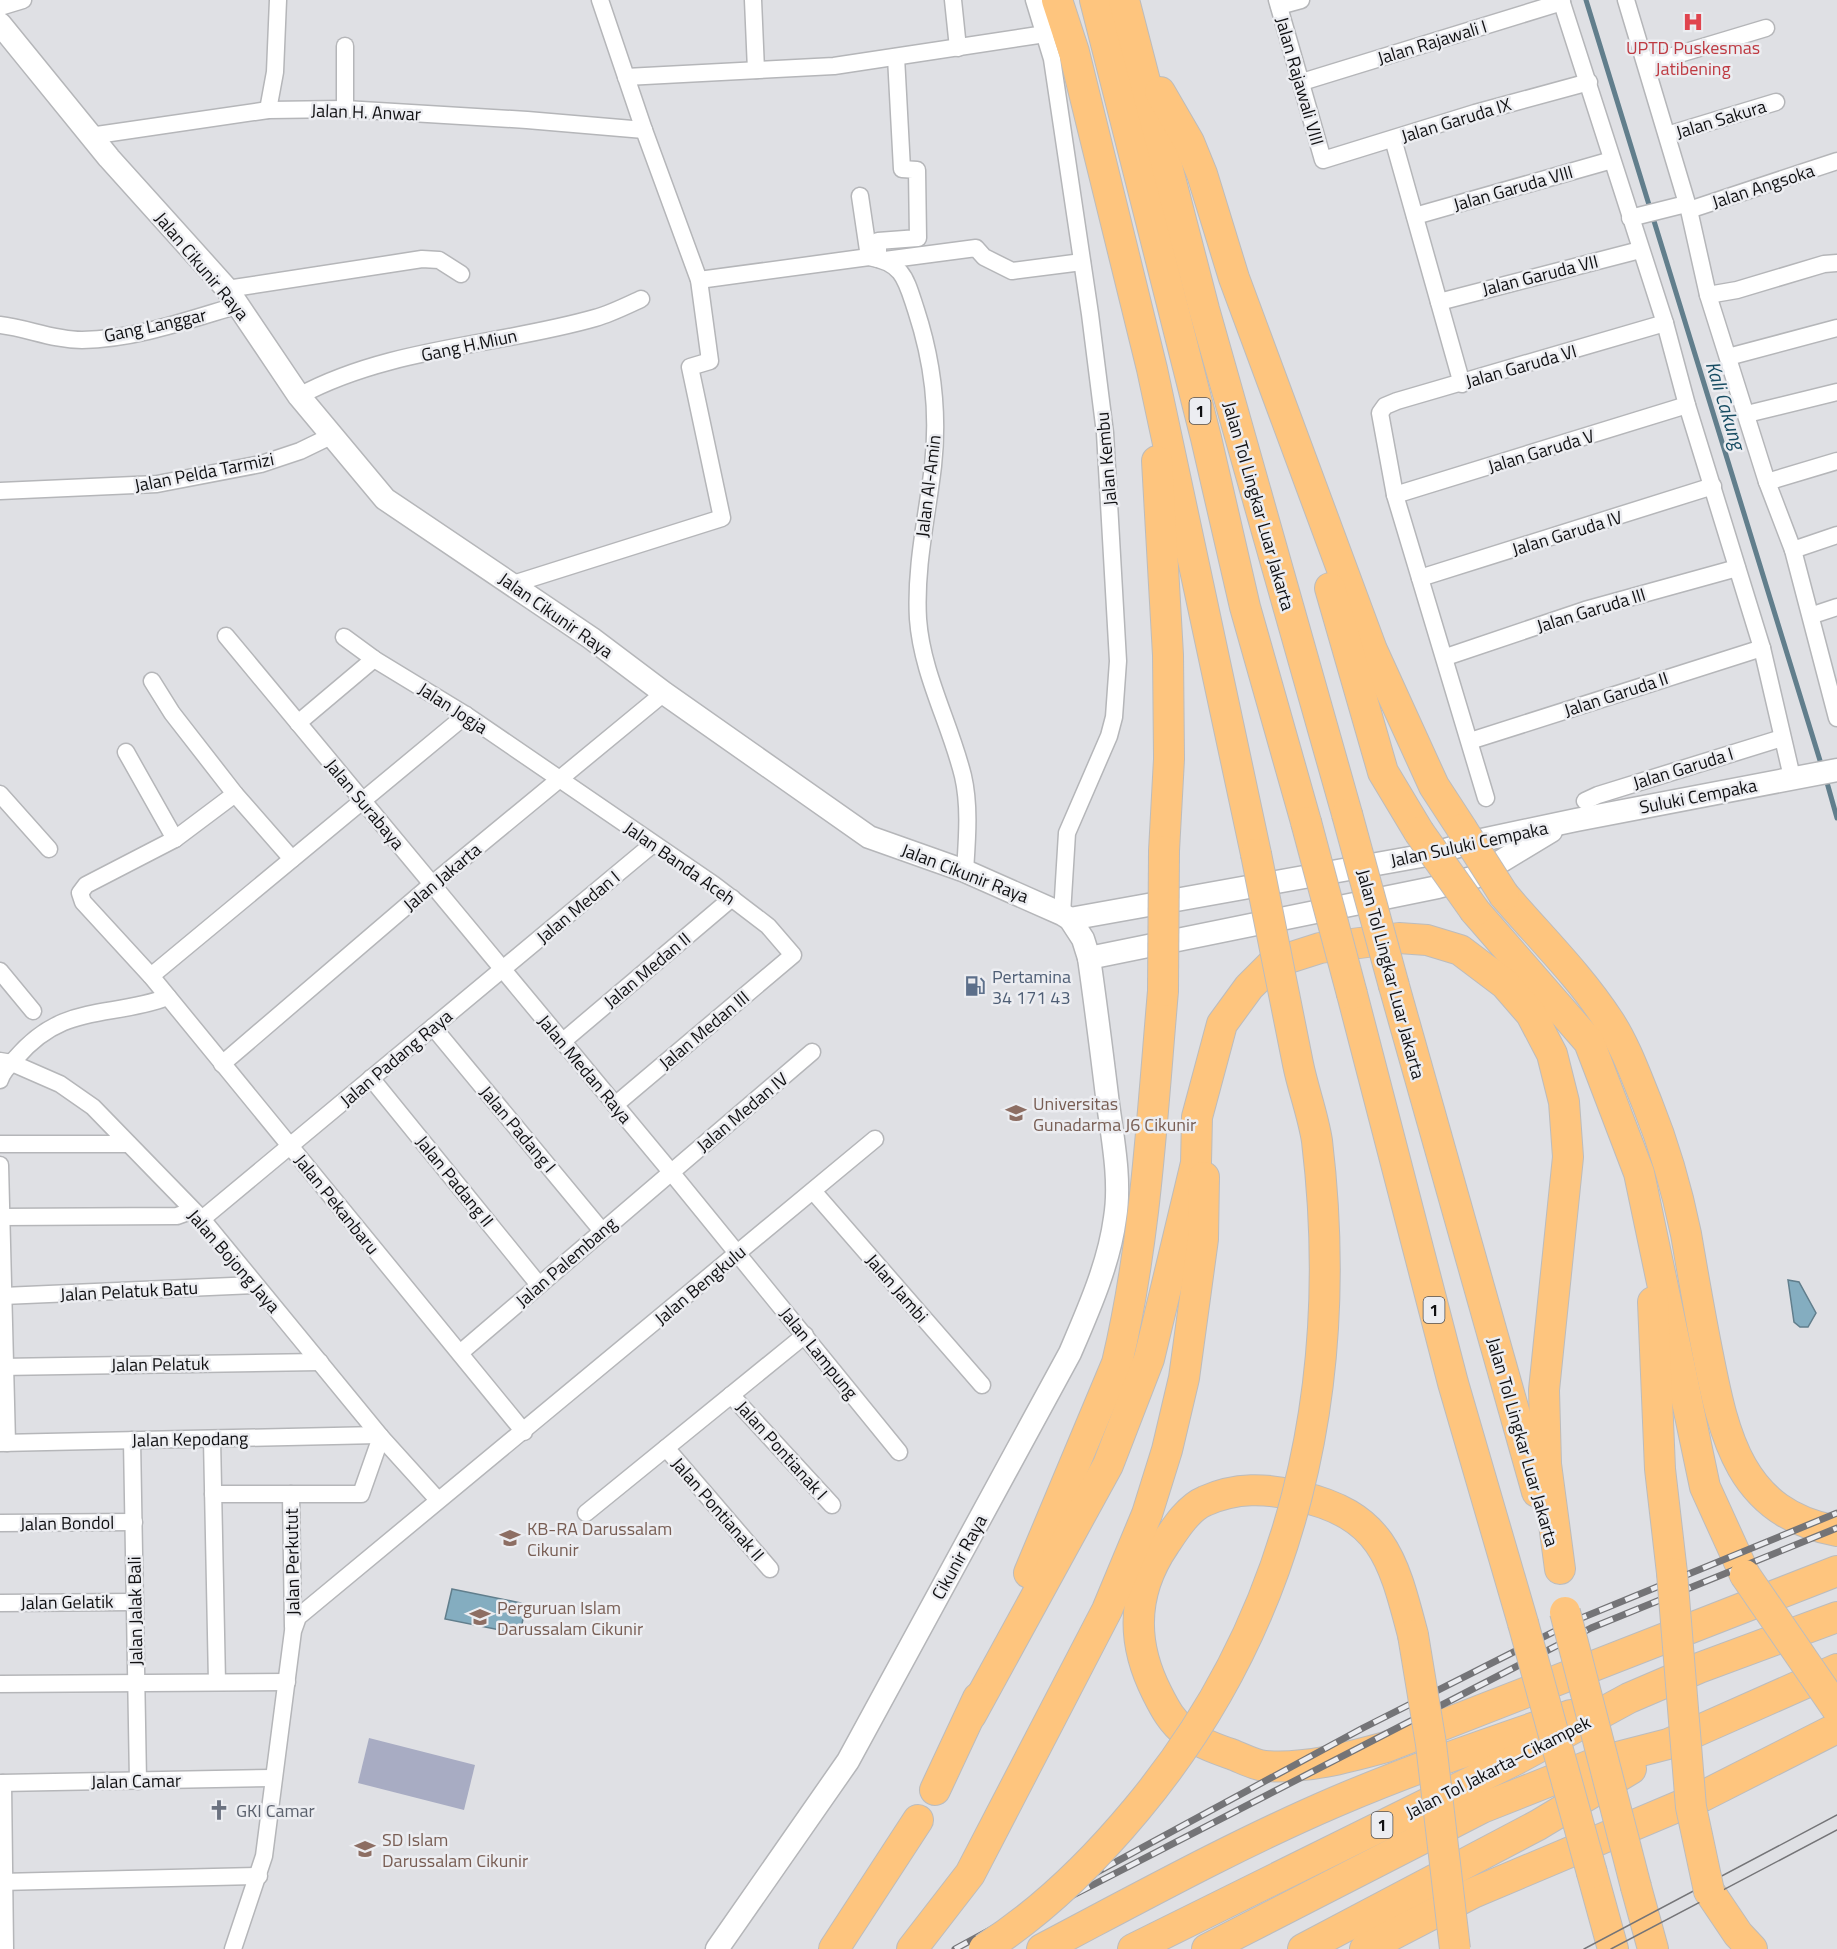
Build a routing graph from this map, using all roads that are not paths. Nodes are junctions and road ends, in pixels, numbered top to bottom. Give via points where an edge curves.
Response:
1 (23, 0) edge
2 (278, 0) edge
3 (600, 0) edge
4 (753, 0) edge
5 (953, 0) edge
6 (1034, 0) edge
7 (1057, 0) edge
8 (1095, 0) edge
9 (1124, 0) edge
10 (1300, 0) edge
11 (1626, 0) edge
12 (1562, 1) edge
13 (1278, 3) edge
14 (0, 7) edge
15 (0, 24) edge
16 (1766, 28) dead end
17 (1046, 34) junction
18 (345, 46) dead end
19 (958, 48) junction
20 (896, 57) junction
21 (1142, 61) junction
22 (1646, 64) junction
23 (756, 70) junction
24 (626, 77) junction
25 (1302, 82) junction
26 (1589, 82) junction
27 (1776, 102) dead end
28 (345, 109) junction
29 (268, 110) junction
30 (644, 130) junction
31 (1667, 135) junction
32 (90, 136) junction
33 (1394, 139) junction
34 (1324, 160) joint
35 (1612, 160) junction
36 (1837, 161) edge
37 (861, 196) dead end
38 (1688, 207) junction
39 (1415, 216) junction
40 (1637, 216) junction
41 (1640, 250) junction
42 (877, 259) junction
43 (1083, 262) junction
44 (1837, 263) edge
45 (461, 274) dead end
46 (699, 280) junction
47 (1708, 295) junction
48 (233, 297) junction
49 (641, 299) dead end
50 (1439, 302) junction
51 (1665, 324) junction
52 (0, 325) edge
53 (1837, 328) edge
54 (1728, 357) junction
55 (1152, 369) junction
56 (1462, 384) junction
57 (1837, 392) edge
58 (299, 396) junction
59 (1687, 405) junction
60 (1747, 414) junction
61 (1289, 429) junction
62 (331, 436) junction
63 (1837, 461) edge
64 (1767, 482) junction
65 (1713, 486) junction
66 (0, 491) edge
67 (1395, 495) junction
68 (1837, 535) edge
69 (1793, 550) junction
70 (1737, 568) junction
71 (1420, 578) junction
72 (513, 584) junction
73 (1837, 607) edge
74 (1813, 615) junction
75 (226, 636) dead end
76 (344, 637) dead end
77 (1762, 648) junction
78 (1446, 657) junction
79 (374, 659) junction
80 (152, 681) dead end
81 (1833, 686) edge
82 (664, 693) junction
83 (466, 716) junction
84 (1837, 718) edge
85 (298, 723) junction
86 (1782, 738) junction
87 (1470, 741) junction
88 (126, 752) dead end
89 (1819, 772) edge
90 (560, 780) junction
91 (0, 794) edge
92 (235, 794) junction
93 (1486, 798) dead end
94 (363, 801) junction
95 (1585, 801) dead end
96 (1559, 825) junction
97 (175, 839) junction
98 (653, 844) junction
99 (1423, 844) junction
100 (49, 849) dead end
101 (292, 859) junction
102 (965, 871) junction
103 (431, 885) junction
104 (1438, 887) junction
105 (732, 898) junction
106 (1066, 917) junction
107 (793, 955) joint
108 (1089, 958) junction
109 (502, 969) junction
110 (0, 971) edge
111 (151, 976) junction
112 (168, 997) junction
113 (33, 1011) dead end
114 (433, 1027) junction
115 (562, 1042) junction
116 (812, 1052) dead end
117 (6, 1062) edge
118 (222, 1064) junction
119 (371, 1078) junction
120 (0, 1080) edge
121 (615, 1105) junction
122 (875, 1139) dead end
123 (0, 1144) edge
124 (128, 1144) junction
125 (290, 1146) junction
126 (1196, 1163) junction
127 (0, 1165) edge
128 (671, 1172) junction
129 (813, 1191) junction
130 (1650, 1212) junction
131 (196, 1215) junction
132 (1, 1217) edge
133 (603, 1231) junction
134 (738, 1254) junction
135 (255, 1285) junction
136 (539, 1285) junction
137 (3, 1296) junction
138 (805, 1335) junction
139 (460, 1353) junction
140 (320, 1362) junction
141 (2, 1367) edge
142 (982, 1385) dead end
143 (731, 1395) junction
144 (524, 1432) junction
145 (380, 1436) junction
146 (212, 1439) junction
147 (132, 1440) junction
148 (3, 1443) edge
149 (666, 1448) junction
150 (899, 1452) dead end
151 (213, 1494) junction
152 (291, 1494) junction
153 (438, 1500) junction
154 (832, 1505) dead end
155 (586, 1513) dead end
156 (134, 1522) junction
157 (0, 1524) edge
158 (1837, 1532) edge
159 (770, 1569) dead end
160 (1560, 1569) junction
161 (1837, 1572) edge
162 (135, 1602) junction
163 (0, 1603) edge
164 (1837, 1617) edge
165 (293, 1631) junction
166 (1837, 1669) edge
167 (217, 1682) junction
168 (287, 1682) junction
169 (136, 1683) junction
170 (0, 1684) edge
171 (1629, 1698) junction
172 (1837, 1709) edge
173 (971, 1715) junction
174 (1837, 1728) edge
175 (1668, 1744) junction
176 (273, 1778) junction
177 (138, 1781) junction
178 (1, 1783) edge
179 (935, 1790) dead end
180 (918, 1820) dead end
181 (258, 1876) junction
182 (2, 1882) edge
183 (1595, 1885) junction
184 (5, 1949) edge
185 (233, 1949) edge
186 (717, 1949) edge
187 (834, 1949) edge
188 (912, 1949) edge
189 (984, 1949) edge
190 (1042, 1949) edge
191 (1133, 1949) edge
192 (1208, 1949) edge
193 (1303, 1949) edge
194 (1365, 1949) edge
195 (1455, 1949) edge
196 (1598, 1949) edge
197 (1613, 1949) edge
198 (1653, 1949) edge
199 (1752, 1949) edge

1 - 14 street
2 - 29 street via 275,72
3 - 24 street
4 - 23 street
5 - 19 street
6 - 17 street, Jalan Kembu
7 - 55 highway via 1074,52
8 - 183 highway, Jalan Tol Lingkar Luar Jakarta / 1, bridge via 1245,608 1306,822 1453,1383
9 - 21 highway, Jalan Tol Lingkar Luar Jakarta
10 - 13 street
11 - 22 street
12 - 25 street, Jalan Rajawali I
12 - 26 street
13 - 25 street, Jalan Rajawali VIII
15 - 32 street, Jalan Cikunir Raya
16 - 22 street
17 - 19 street
17 - 43 street, Jalan Kembu via 1063,118
18 - 28 street
19 - 20 street
20 - 23 street via 834,66
20 - 42 street via 902,169 917,170 918,238 878,241
21 - 61 highway via 1189,142 1202,174 1234,278
21 - 160 highway, Jalan Tol Lingkar Luar Jakarta / 1, bridge via 1204,309 1498,1362
22 - 31 street
23 - 24 street
24 - 30 street
25 - 34 street, Jalan Rajawali VIII
26 - 33 street, Jalan Garuda IX
26 - 35 street
27 - 31 street, Jalan Sakura
28 - 29 street, Jalan H. Anwar
28 - 30 street, Jalan H. Anwar
29 - 32 street, Jalan H. Anwar
30 - 46 street
31 - 38 street
32 - 48 street, Jalan Cikunir Raya
33 - 34 street, Jalan Garuda IX
33 - 39 street
35 - 39 street, Jalan Garuda VIII
35 - 40 street
36 - 38 street, Jalan Angsoka
37 - 42 street
38 - 40 street, Jalan Angsoka
38 - 47 street
39 - 50 street
40 - 41 street
41 - 50 street, Jalan Garuda VII
41 - 51 street
42 - 43 street via 976,248 984,257 1012,271
42 - 46 street
42 - 102 street, Jalan Al-Amin via 897,266 908,287 933,369 933,466 923,520 918,619 922,648 963,779
43 - 106 street, Jalan Kembu via 1105,433 1118,662 1109,736 1067,833
44 - 47 street
45 - 48 street, Gang Langgar via 439,260 422,259
46 - 72 street via 710,361 690,367 722,518
47 - 54 street
48 - 52 street, Gang Langgar via 128,335 80,340
48 - 58 street, Jalan Cikunir Raya
49 - 58 street, Gang H.Miun via 596,318 401,359 337,379
50 - 56 street
51 - 56 street, Jalan Garuda VI
51 - 59 street
53 - 54 street
54 - 60 street
55 - 173 highway, bridge via 1168,655 1169,759 1163,991 1139,1248 1117,1363
55 - 189 highway, bridge via 1316,1138 1326,1287 1322,1359 1311,1435 1283,1551 1229,1675 1162,1779 1078,1875
56 - 67 street, Jalan Garuda VI via 1389,404 1380,413
57 - 60 street
58 - 62 street, Jalan Cikunir Raya
59 - 65 street
59 - 67 street, Jalan Garuda V
60 - 64 street
61 - 99 highway via 1305,507 1370,734 1383,772
61 - 158 highway, bridge via 1372,650 1434,786 1504,895 1610,1022 1647,1102 1683,1222 1716,1402 1727,1440 1746,1475 1769,1500 1794,1516
62 - 66 street, Jalan Pelda Tarmizi via 261,464 158,484
62 - 72 street, Jalan Cikunir Raya via 385,499
63 - 64 street
64 - 69 street
65 - 70 street
65 - 71 street, Jalan Garuda IV
67 - 71 street
68 - 69 street
69 - 74 street
70 - 77 street
70 - 78 street, Jalan Garuda III via 1585,610
71 - 78 street
72 - 82 street, Jalan Cikunir Raya
73 - 74 street
74 - 81 street
75 - 85 street, Jalan Surabaya
76 - 79 street, Jalan Jogja
77 - 86 street
77 - 87 street, Jalan Garuda II
78 - 87 street
79 - 83 street, Jalan Jogja
79 - 85 street
80 - 92 street
81 - 84 street
82 - 90 street, Jalan Jakarta
82 - 102 street, Jalan Cikunir Raya via 869,837
83 - 90 street, Jalan Jogja
83 - 94 street
85 - 94 street, Jalan Surabaya
86 - 89 street
86 - 95 street, Jalan Garuda I
87 - 93 street
88 - 97 street
89 - 96 street, Suluki Cempaka
90 - 98 street, Jalan Banda Aceh
90 - 103 street, Jalan Jakarta
91 - 100 street
92 - 97 street
92 - 101 street
94 - 101 street
94 - 103 street, Jalan Surabaya
96 - 99 street, Jalan Suluki Cempaka via 1477,841
96 - 104 street, Jalan Suluki Cempaka via 1475,877
97 - 111 street, Jalan Pekanbaru via 87,885 80,893 83,902
98 - 105 street, Jalan Banda Aceh
98 - 109 street, Jalan Medan I
99 - 104 street
99 - 106 street, Jalan Suluki Cempaka
99 - 130 highway, bridge via 1475,911 1586,1036 1640,1173
101 - 111 street
102 - 106 street, Jalan Cikunir Raya
103 - 109 street, Jalan Medan Raya
103 - 118 street, Jalan Jakarta
104 - 108 street, Jalan Suluki Cempaka
105 - 107 street, Jalan Banda Aceh via 768,926
105 - 115 street, Jalan Medan II
106 - 108 street via 1083,939
107 - 121 street, Jalan Medan III
108 - 186 street, Cikunir Raya via 1112,1131 1115,1218 1086,1315 1070,1353 848,1761
109 - 114 street, Jalan Padang Raya
109 - 115 street, Jalan Medan Raya
110 - 113 street
111 - 112 street, Jalan Pekanbaru
112 - 117 street via 142,1006 92,1012 47,1028
112 - 118 street, Jalan Pekanbaru
114 - 119 street, Jalan Padang Raya
114 - 133 street, Jalan Padang I
115 - 121 street, Jalan Medan Raya
116 - 128 street, Jalan Medan IV
117 - 120 street
117 - 124 street, Jalan Bojong Jaya via 60,1084 93,1107
118 - 125 street, Jalan Pekanbaru
119 - 125 street, Jalan Padang Raya
119 - 136 street, Jalan Padang II
121 - 128 street, Jalan Medan Raya
122 - 129 street, Jalan Bengkulu
123 - 124 street
124 - 131 street, Jalan Bojong Jaya
125 - 131 street, Jalan Padang Raya
125 - 139 street, Jalan Pekanbaru
126 - 160 highway via 1197,1117 1222,1024 1273,963 1320,948 1399,938 1427,940 1460,950 1505,984 1531,1014 1552,1053 1564,1102 1568,1157 1544,1390 1546,1464
126 - 173 highway via 1149,1359 1108,1465
126 - 188 highway via 1204,1159 1203,1239 1184,1378 1147,1514 1107,1610 970,1874
127 - 132 street
128 - 133 street, Jalan Palembang
128 - 134 street, Jalan Medan Raya
129 - 134 street, Jalan Bengkulu
129 - 142 street, Jalan Jambi
130 - 172 highway, bridge via 1705,1486 1745,1575
130 - 199 highway, bridge via 1659,1469 1672,1573 1691,1807 1709,1892
131 - 132 street
131 - 135 street, Jalan Bojong Jaya
132 - 137 street
133 - 136 street, Jalan Palembang
134 - 138 street, Jalan Lampung
134 - 144 street, Jalan Bengkulu
135 - 137 street, Jalan Pelatuk Batu
135 - 140 street, Jalan Bojong Jaya
136 - 139 street, Jalan Palembang
137 - 141 street
138 - 143 street
138 - 150 street, Jalan Lampung
139 - 144 street, Jalan Pekanbaru
140 - 141 street, Jalan Pelatuk
140 - 145 street, Jalan Bojong Jaya
141 - 148 street
143 - 149 street
143 - 154 street, Jalan Pontianak I
144 - 153 street, Jalan Bengkulu
145 - 146 street, Jalan Kepodang
145 - 152 street via 361,1494
145 - 153 street, Jalan Bojong Jaya
146 - 147 street, Jalan Kepodang
146 - 151 street
147 - 148 street, Jalan Kepodang
147 - 156 street, Jalan Jalak Bali
149 - 155 street
149 - 159 street, Jalan Pontianak II
151 - 152 street
151 - 167 street
152 - 165 street, Jalan Perkutut
153 - 165 street, Jalan Bengkulu via 298,1617
156 - 157 street, Jalan Bondol
156 - 162 street, Jalan Jalak Bali
160 - 198 highway, Jalan Tol Lingkar Luar Jakarta / 1, bridge via 1566,1612
161 - 195 highway, bridge via 1386,1746 1314,1765 1263,1766 1212,1748 1187,1734 1168,1716 1148,1677 1138,1638 1140,1604 1147,1577 1179,1524 1203,1502 1238,1491 1270,1489 1317,1500 1365,1524 1386,1551 1413,1635 1431,1744
162 - 163 street, Jalan Gelatik
162 - 169 street, Jalan Jalak Bali
164 - 171 highway, Jalan Tol Jakarta–Cikampek / 1
165 - 168 street, Jalan Perkutut
166 - 175 highway, Jalan Tol Jakarta–Cikampek / 1
167 - 168 street
167 - 169 street
168 - 176 street, Jalan Perkutut
169 - 170 street
169 - 177 street, Jalan Jalak Bali
171 - 190 highway via 1459,1753 1335,1802 1234,1848
171 - 191 highway, Jalan Tol Jakarta–Cikampek / 1 via 1515,1760
173 - 179 highway
174 - 194 highway via 1703,1796 1473,1893
175 - 192 highway, Jalan Tol Jakarta–Cikampek / 1 via 1598,1762 1482,1808
175 - 193 highway via 1538,1825
176 - 177 street, Jalan Camar
176 - 181 street, Jalan Perkutut via 264,1857
177 - 178 street, Jalan Camar
178 - 182 street
180 - 187 highway
181 - 182 street
181 - 185 street, Jalan Perkutut
182 - 184 street
183 - 196 highway
183 - 197 highway, Jalan Tol Lingkar Luar Jakarta / 1

